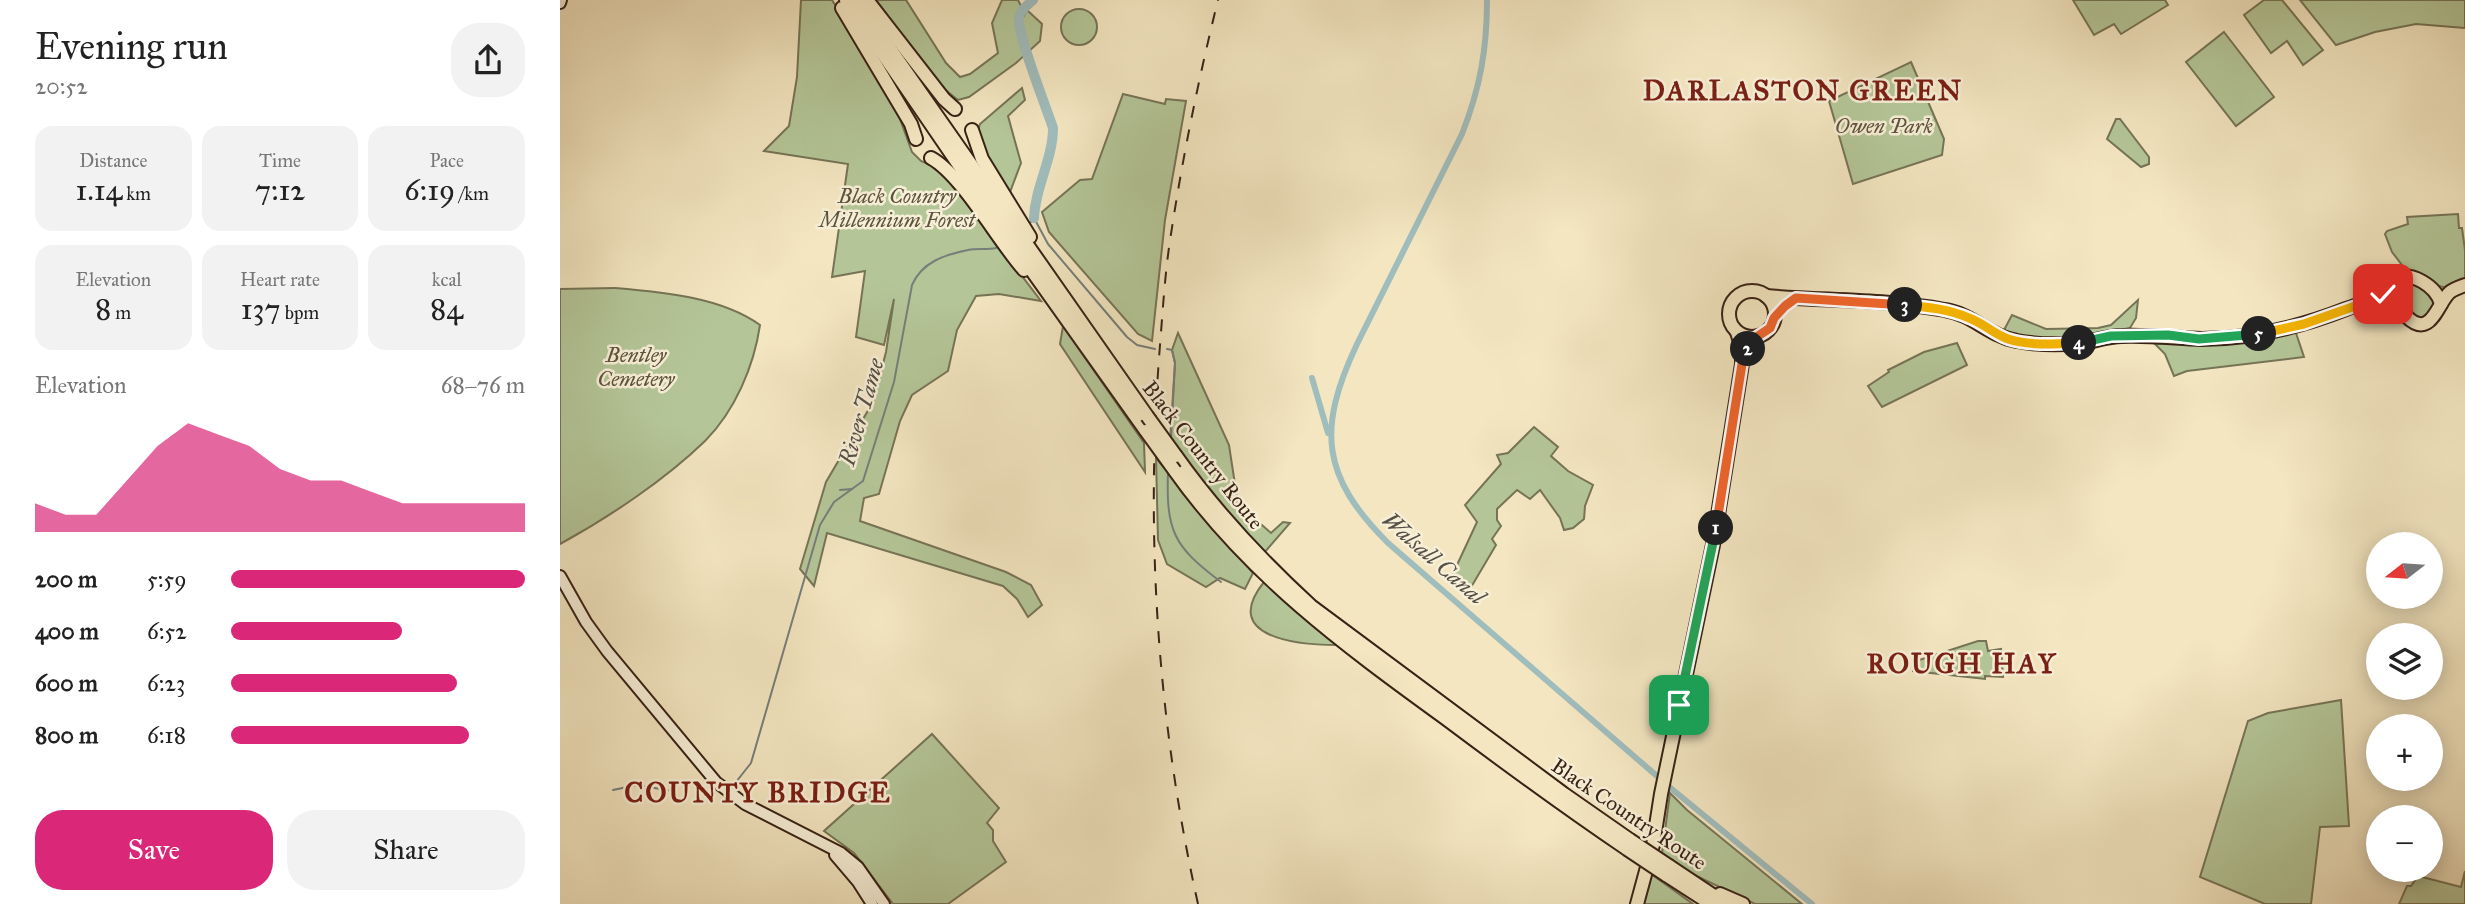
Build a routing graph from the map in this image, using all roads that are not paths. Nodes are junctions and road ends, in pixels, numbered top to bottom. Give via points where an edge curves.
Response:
1 (838, 0) edge
2 (846, 0) edge
3 (856, 0) edge
4 (867, 0) edge
5 (955, 109) dead end
6 (972, 131) dead end
7 (916, 139) dead end
8 (931, 158) dead end
9 (2465, 285) edge
10 (2390, 287) junction
11 (2435, 291) junction
12 (2450, 292) junction
13 (1766, 296) junction
14 (1796, 298) junction
15 (2378, 298) junction
16 (1066, 302) junction
17 (2395, 303) junction
18 (2441, 304) junction
19 (1774, 318) junction
20 (1074, 329) junction
21 (1737, 332) junction
22 (1758, 336) junction
23 (1742, 364) junction
24 (1250, 554) junction
25 (560, 576) edge
26 (828, 848) junction
27 (1705, 898) edge
28 (872, 904) edge
29 (884, 904) edge
30 (1637, 904) edge
31 (1726, 904) edge
32 (1743, 904) edge

1 - 7 main road
2 - 20 main road, Black Country Route
3 - 16 main road, Black Country Route
4 - 5 main road
6 - 16 main road via 982,159
8 - 20 main road via 952,175 1005,248
9 - 12 main road
10 - 11 main road via 2393,279 2405,275
10 - 15 main road
10 - 17 main road
11 - 12 main road
11 - 18 main road
12 - 18 main road
13 - 14 main road
13 - 19 main road
13 - 21 main road via 1749,291 1735,299 1729,316
14 - 15 main road via 1947,310 2004,338 2053,344 2111,336 2199,339 2272,332
14 - 19 main road
15 - 17 main road
16 - 24 main road, Black Country Route, bridge
17 - 18 main road via 2419,323 2436,316
19 - 22 main road via 1770,328
20 - 24 main road, Black Country Route, bridge via 1175,471 1220,528
21 - 22 main road
21 - 23 main road
22 - 23 main road
23 - 30 main road via 1714,540
24 - 27 main road, Black Country Route, bridge via 1311,606
25 - 26 main road via 607,651 716,782 745,804
26 - 28 main road
26 - 29 main road via 858,867
27 - 31 main road, Black Country Route
27 - 32 main road

